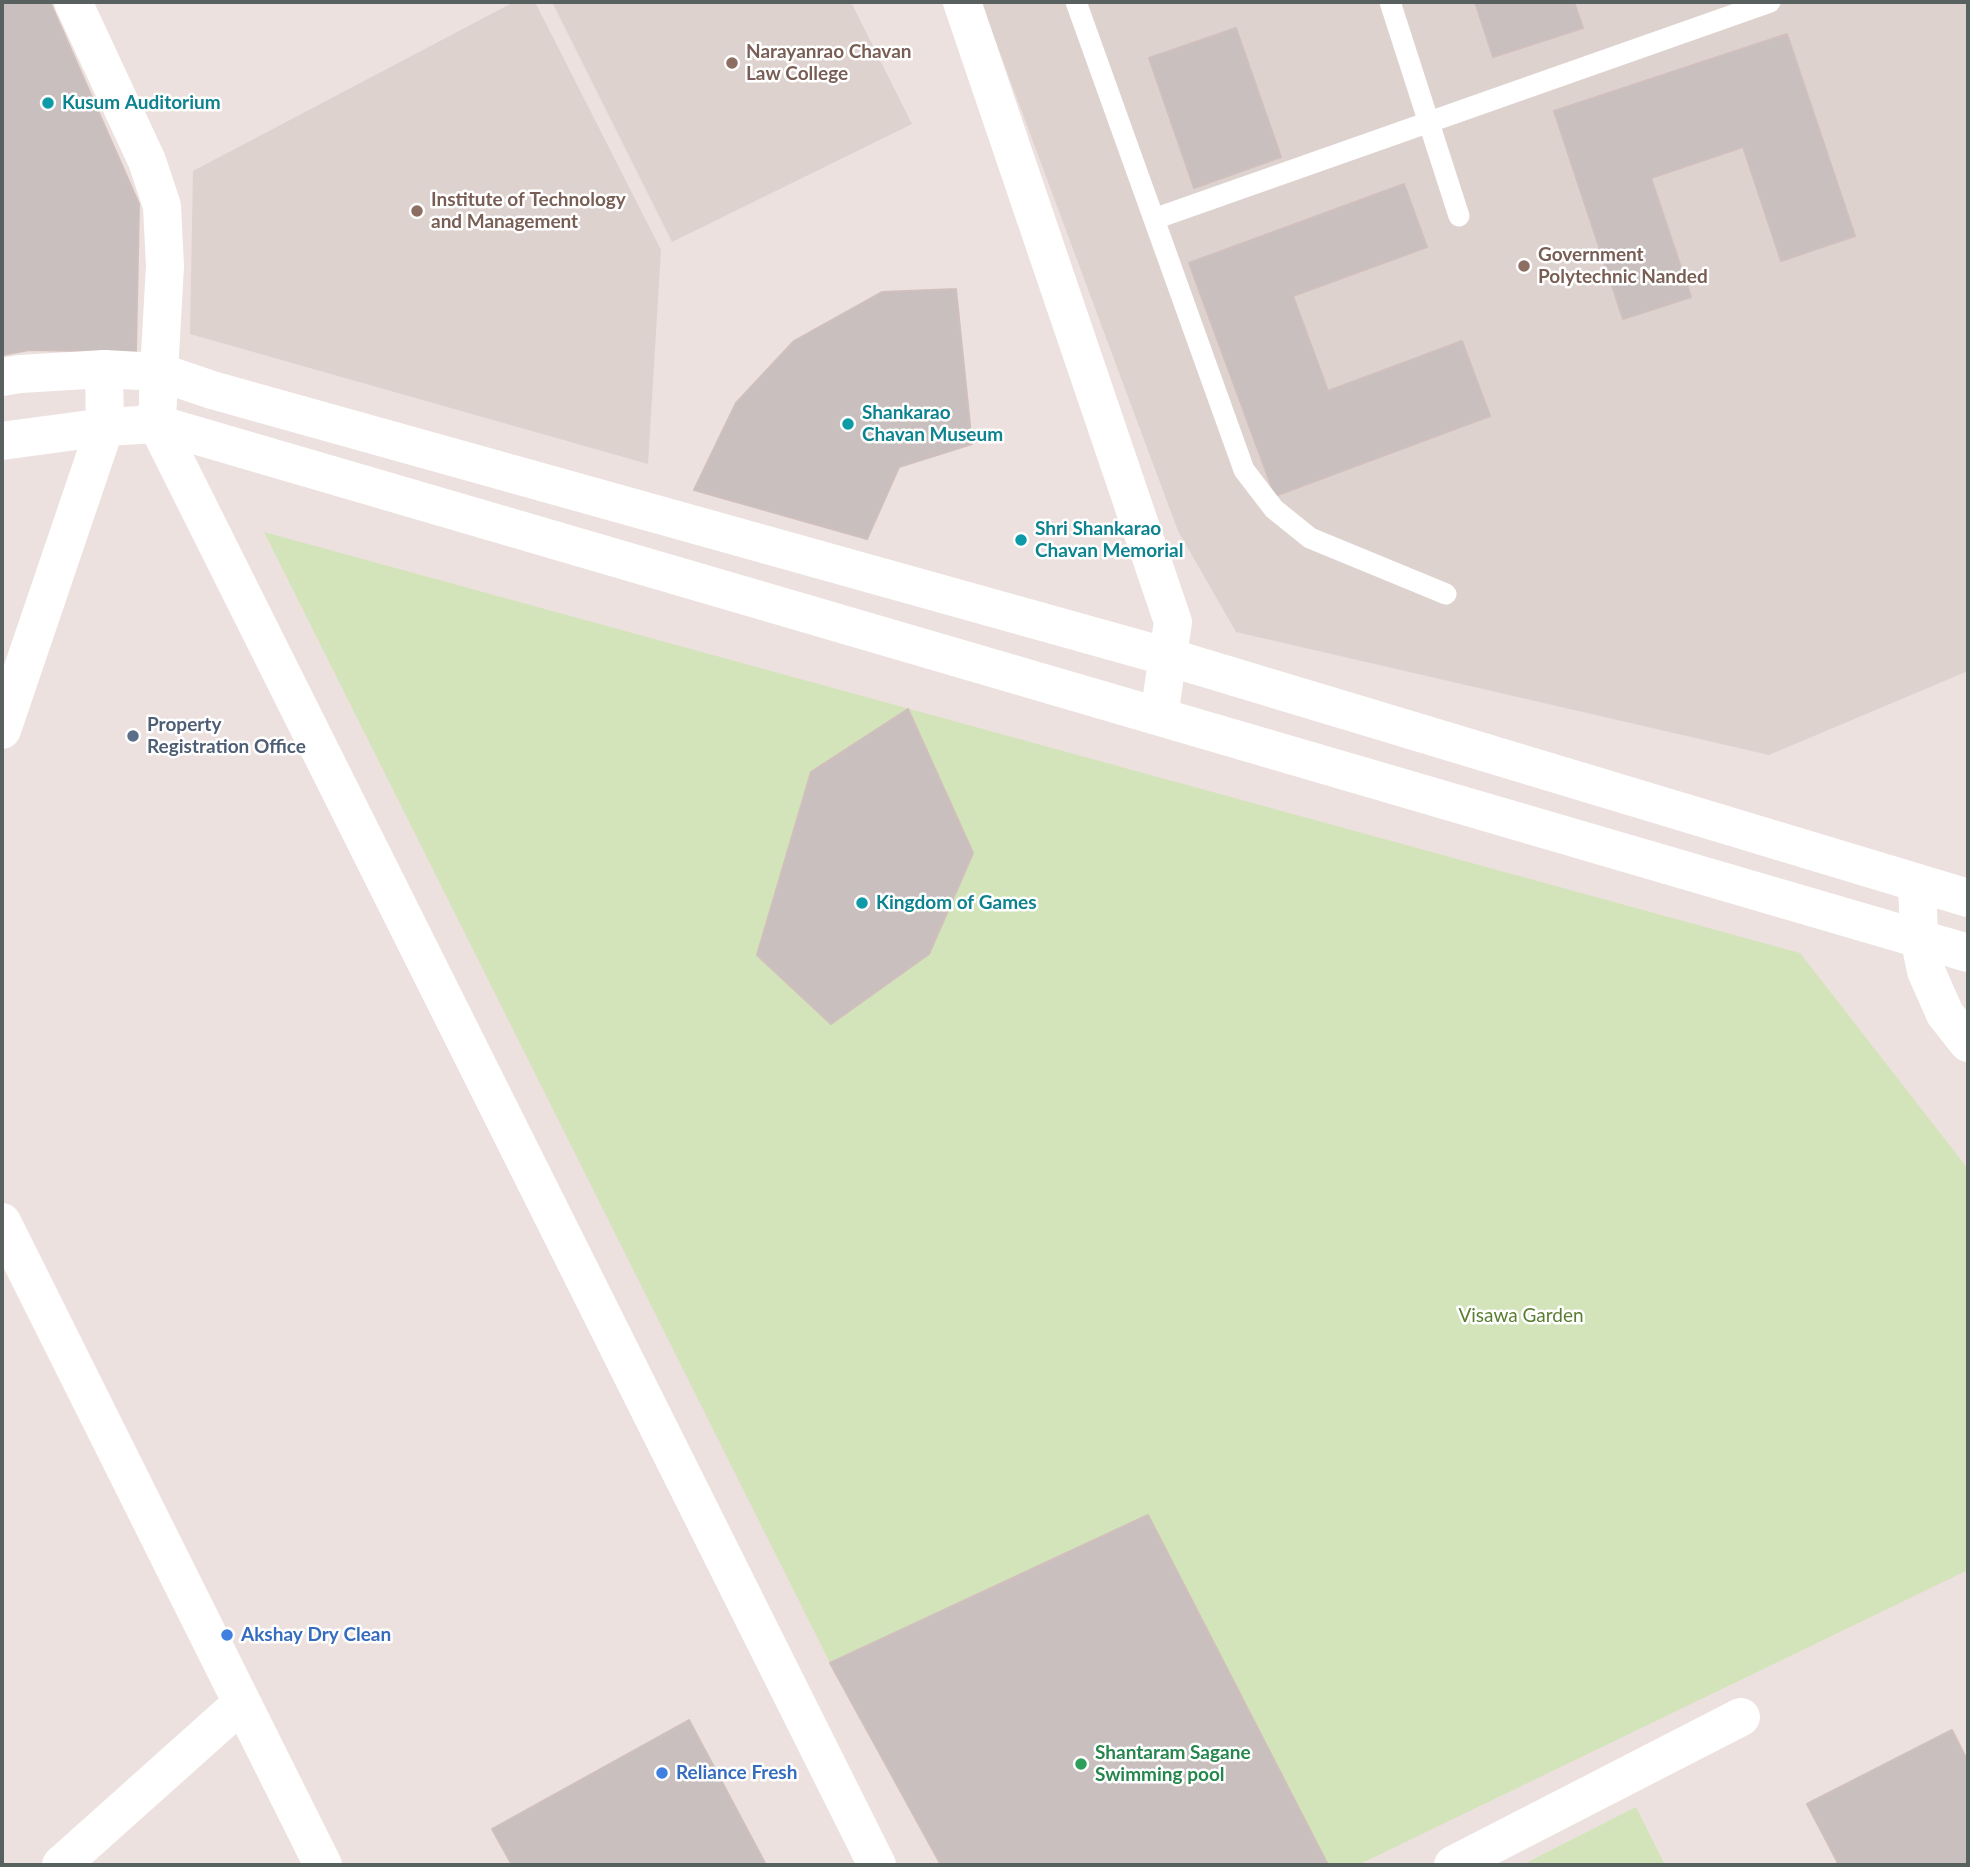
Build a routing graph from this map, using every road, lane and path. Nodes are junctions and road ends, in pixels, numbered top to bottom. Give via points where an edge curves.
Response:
1 (73, 2) edge
2 (962, 2) edge
3 (1076, 2) edge
4 (1390, 2) edge
5 (1770, 2) edge
6 (1429, 121) junction
7 (1459, 216) dead end
8 (1154, 219) junction
9 (104, 369) junction
10 (159, 372) junction
11 (2, 377) edge
12 (157, 424) junction
13 (105, 427) junction
14 (2, 441) edge
15 (1446, 594) dead end
16 (1168, 657) junction
17 (1159, 716) junction
18 (2, 730) edge
19 (1917, 883) junction
20 (1968, 898) edge
21 (1919, 937) junction
22 (1968, 953) edge
23 (1968, 1043) edge
24 (2, 1222) edge
25 (242, 1703) junction
26 (1741, 1717) dead end
27 (61, 1865) edge
28 (323, 1865) edge
29 (877, 1865) edge
30 (1453, 1865) edge

1 - 10 street via 147,161 162,206 165,266
2 - 16 street via 1173,622
3 - 8 lane
4 - 6 lane
5 - 6 lane
6 - 7 lane
6 - 8 lane
8 - 15 lane via 1244,470 1274,509 1310,538
9 - 10 street
9 - 11 street
9 - 13 street
10 - 12 street
10 - 16 street
12 - 13 street
12 - 17 street
12 - 29 street
13 - 14 street
13 - 18 street
16 - 17 street
16 - 19 street
17 - 21 street
19 - 20 street
19 - 21 street
21 - 22 street
21 - 23 street via 1926,971 1945,1014
24 - 25 street
25 - 27 street
25 - 28 street
26 - 30 street

